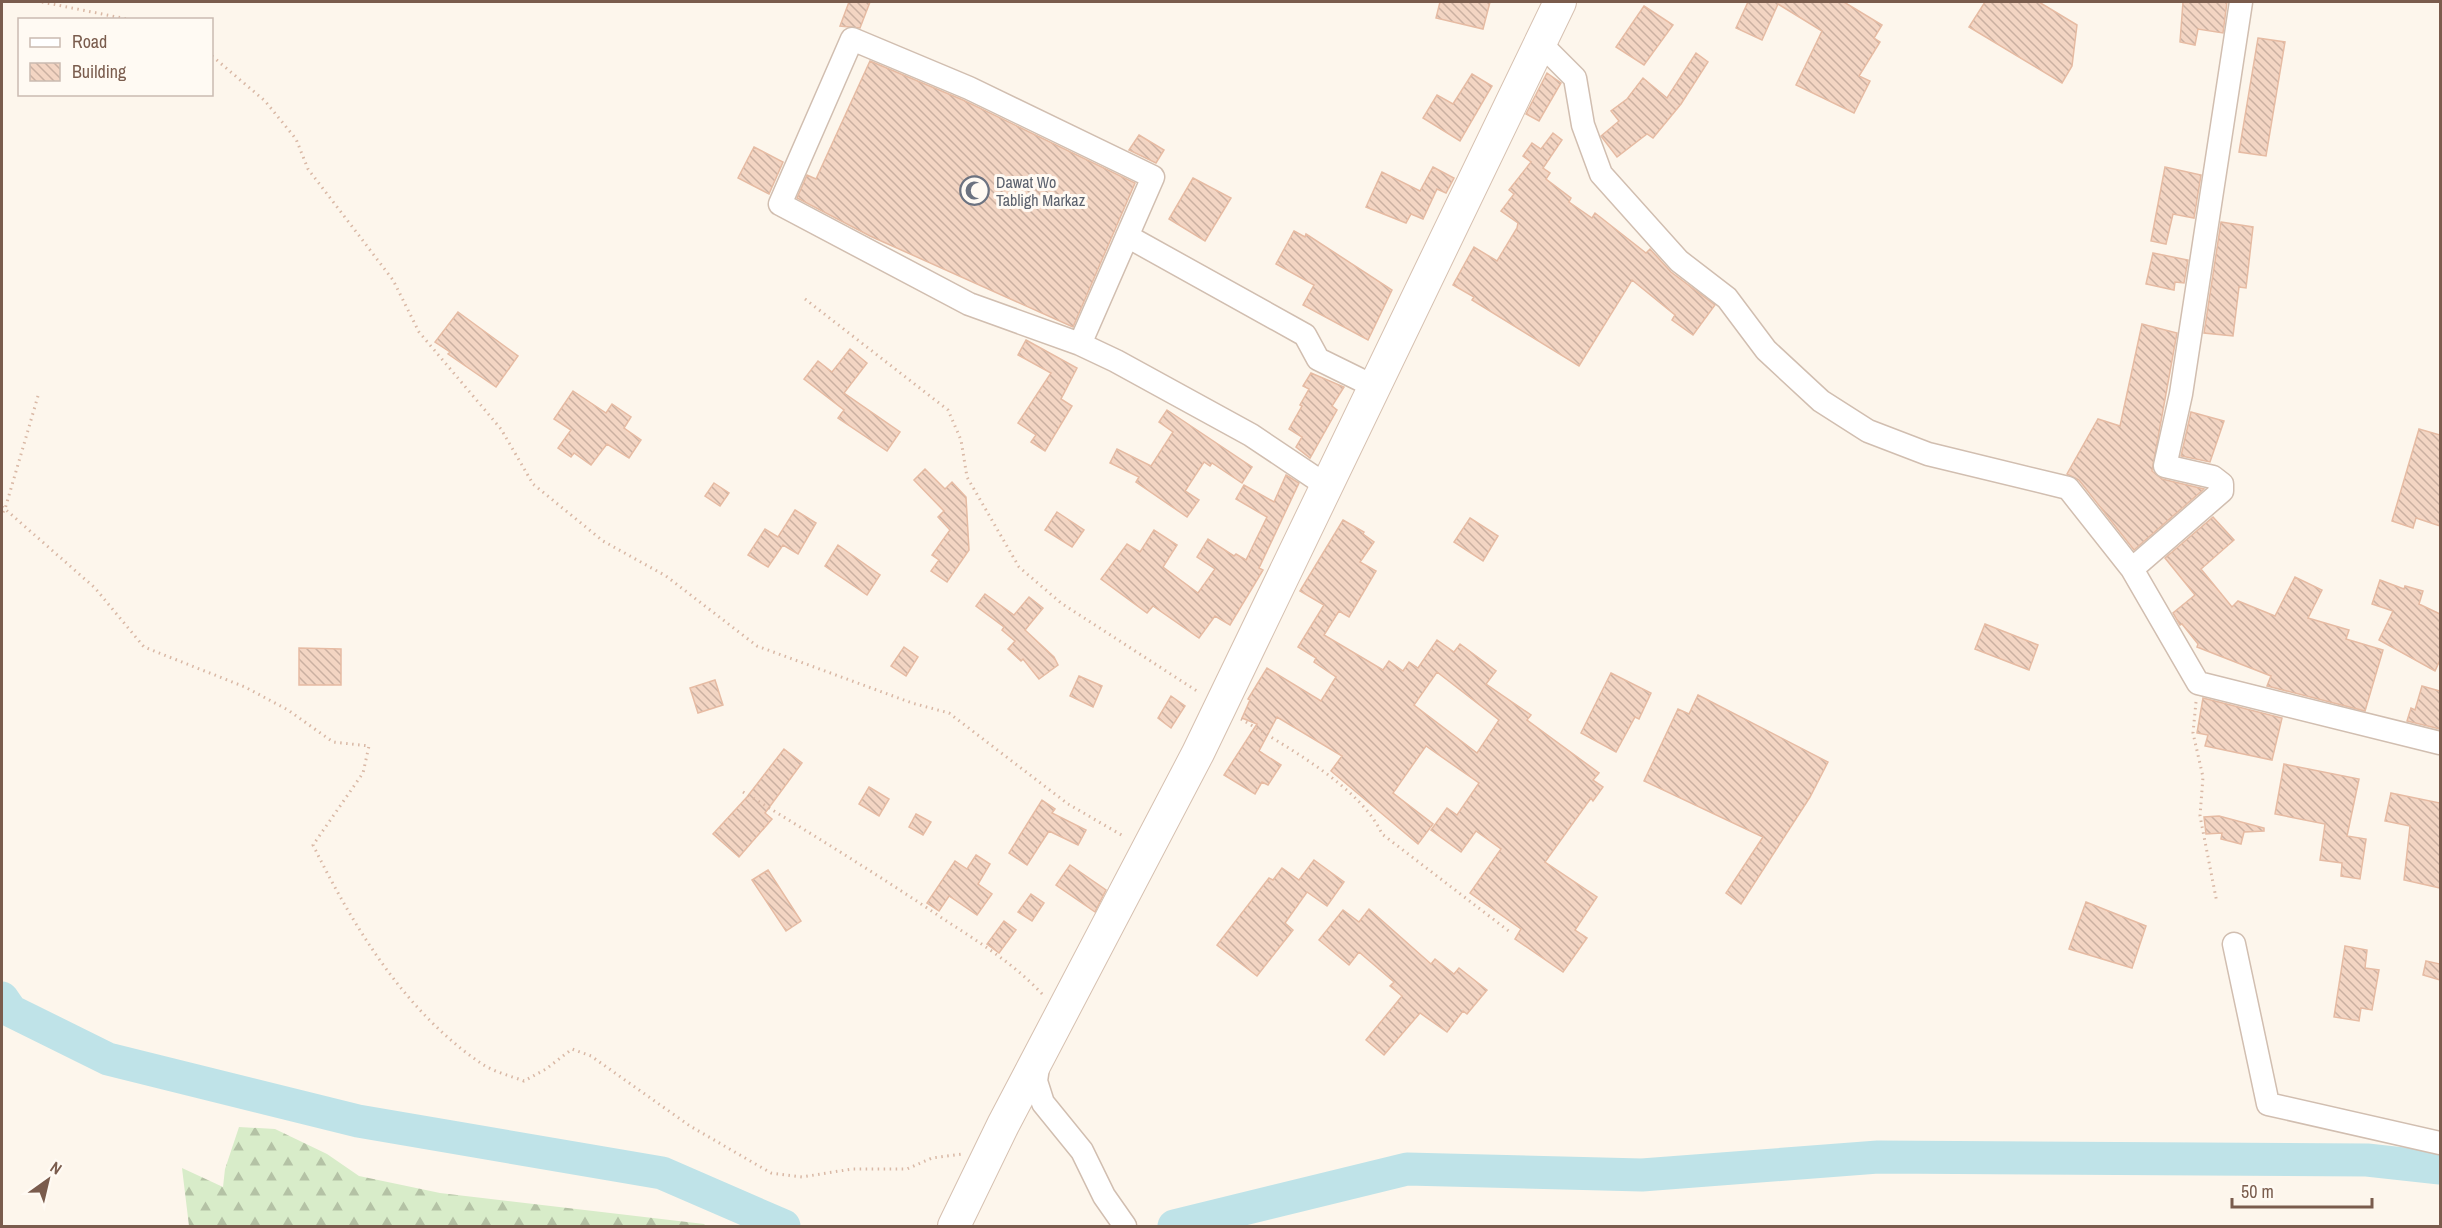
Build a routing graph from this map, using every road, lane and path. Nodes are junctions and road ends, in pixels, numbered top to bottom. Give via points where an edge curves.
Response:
1 (42, 2) edge
2 (1560, 2) edge
3 (2241, 2) edge
4 (124, 18) edge
5 (1540, 43) junction
6 (213, 57) edge
7 (1127, 236) junction
8 (805, 299) dead end
9 (1080, 344) junction
10 (1375, 387) junction
11 (38, 396) dead end
12 (1327, 486) junction
13 (3, 508) edge
14 (2, 514) edge
15 (2133, 568) junction
16 (2198, 683) junction
17 (1221, 706) junction
18 (2440, 743) edge
19 (743, 792) dead end
20 (1148, 850) junction
21 (2217, 903) dead end
22 (1510, 932) dead end
23 (2234, 944) dead end
24 (1061, 1014) junction
25 (1040, 1053) junction
26 (2440, 1143) edge
27 (969, 1147) dead end
28 (954, 1227) edge
29 (1125, 1227) edge

1 - 4 path
2 - 5 main road
3 - 15 street via 2181,394 2165,466 2213,477 2222,484 2222,491
5 - 10 main road
5 - 15 street via 1575,78 1583,125 1601,174 1679,261 1727,298 1766,350 1821,401 1868,431 1929,454 2068,488
6 - 20 path via 265,101 296,139 308,169 393,280 419,332 501,429 533,484 603,541 666,576 757,646 949,713 1068,804
7 - 9 street
7 - 9 street via 1153,177 969,88 852,39 780,204 969,304
7 - 10 street via 1305,335 1318,359
8 - 17 path via 948,410 961,440 967,477 1019,567 1061,603
9 - 12 street via 1251,435
10 - 12 main road
11 - 13 path
12 - 17 main road
13 - 14 path
13 - 27 path via 95,588 144,647 246,687 288,710 333,742 369,746 363,773 313,845 334,888 402,987 432,1025 484,1065 524,1081 572,1049 591,1056 690,1126 771,1173 802,1177 852,1169 907,1169 932,1158 964,1154
15 - 16 street
16 - 18 street
16 - 21 path via 2193,733 2203,777 2200,816
17 - 20 main road
17 - 22 path via 1316,765 1374,817 1382,834
19 - 24 path via 976,940 1029,980
20 - 24 main road
23 - 26 street via 2268,1104
24 - 25 main road
25 - 28 main road
25 - 29 street via 1036,1081 1042,1103 1082,1150 1104,1196

